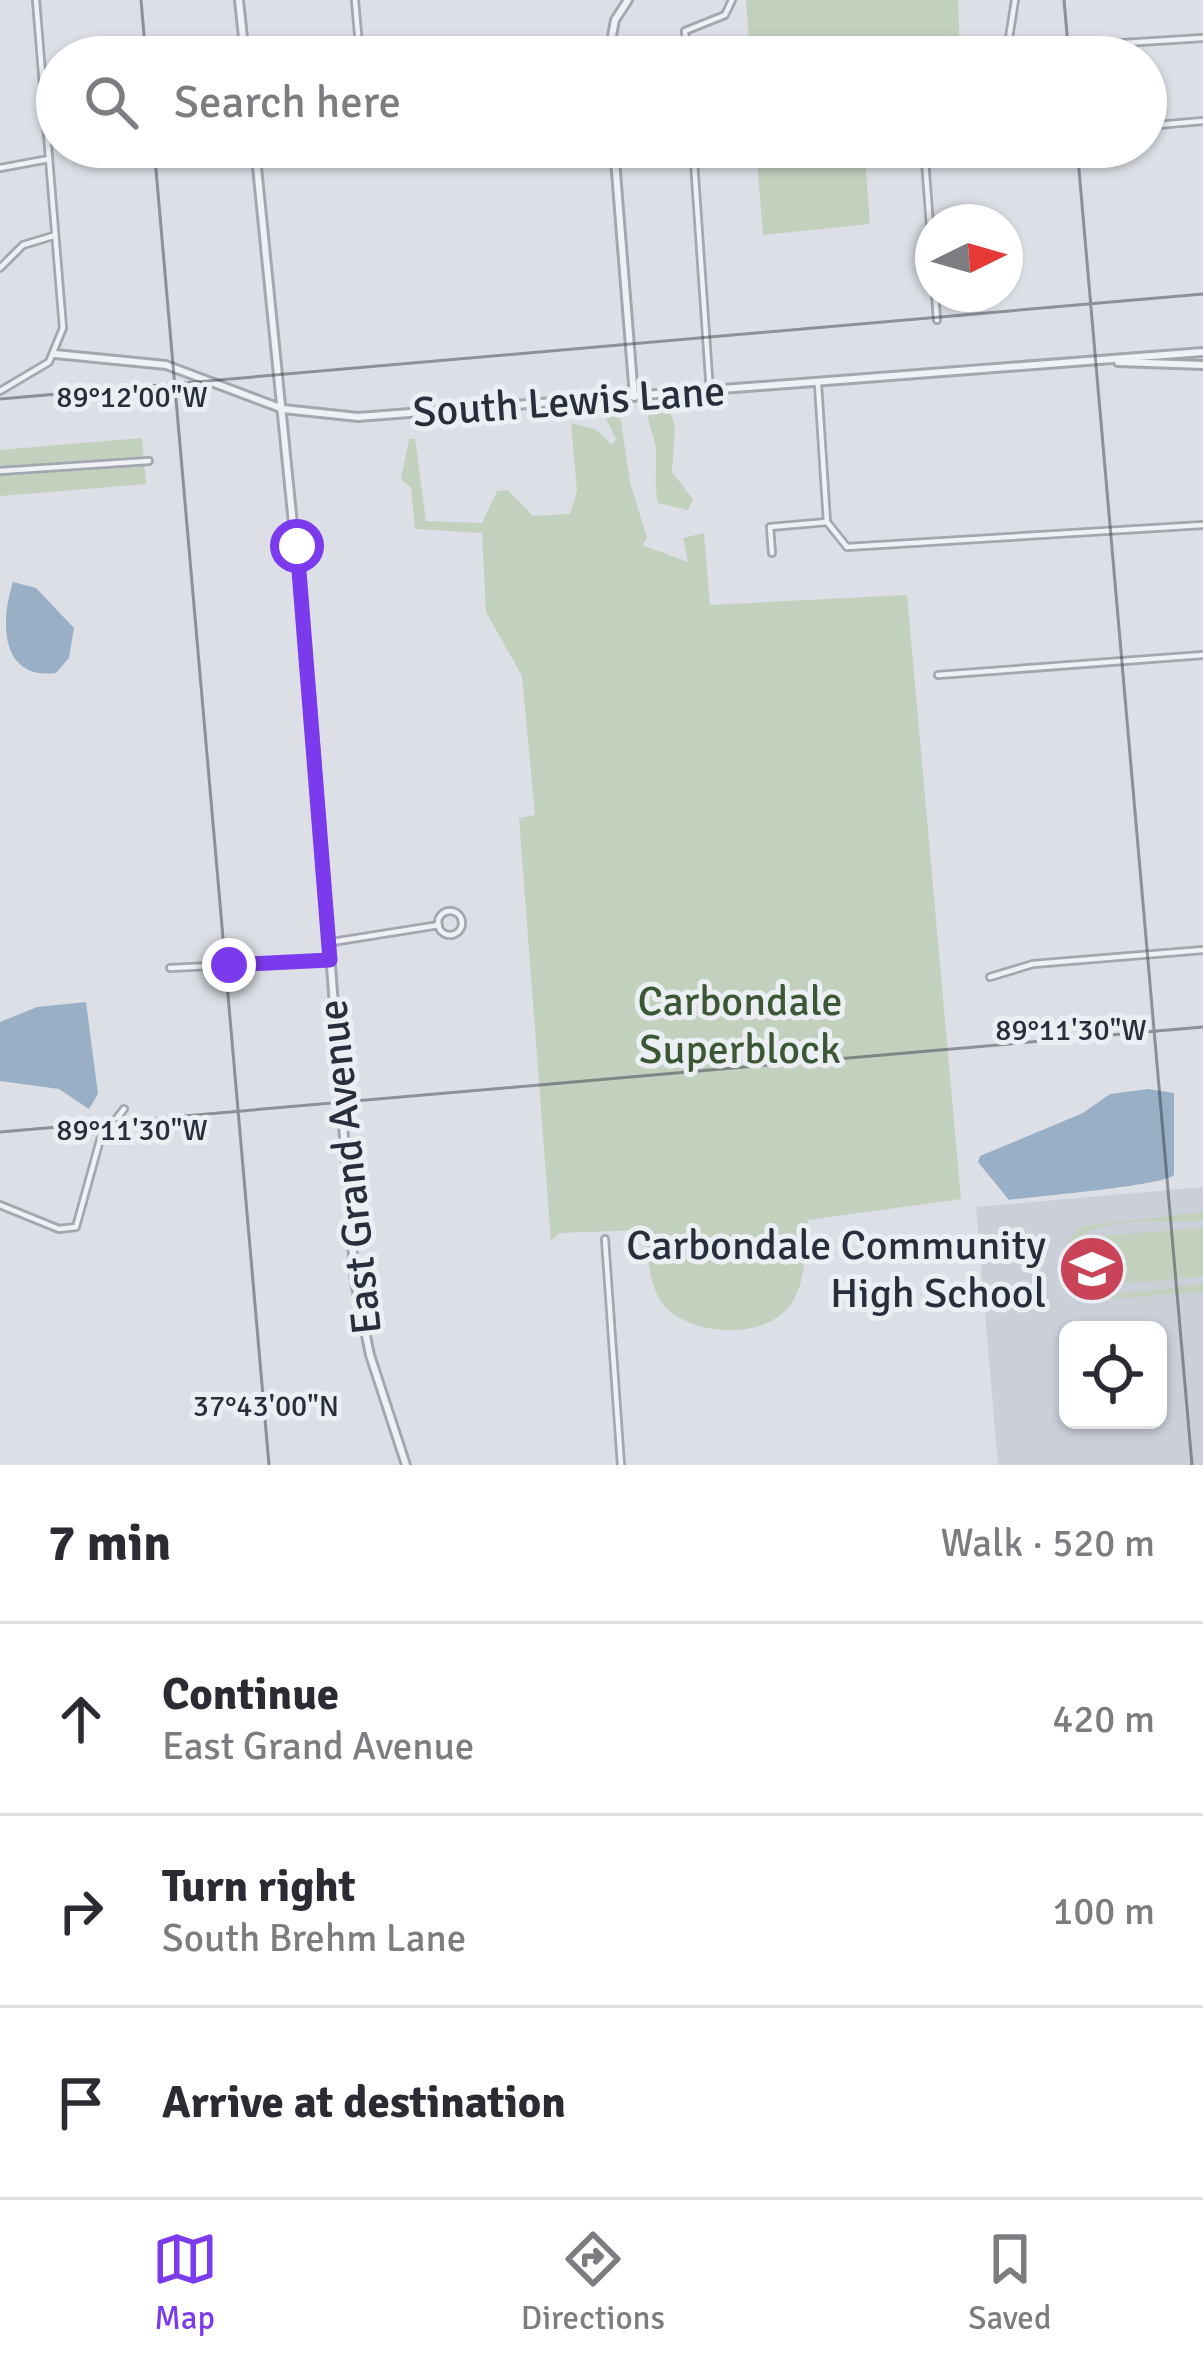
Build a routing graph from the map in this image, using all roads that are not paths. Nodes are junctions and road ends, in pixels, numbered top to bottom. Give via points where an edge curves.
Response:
1 (36, 0) edge
2 (239, 0) edge
3 (355, 0) edge
4 (628, 0) edge
5 (732, 0) edge
6 (1015, 0) edge
7 (39, 36) edge
8 (243, 36) edge
9 (358, 36) edge
10 (612, 36) edge
11 (686, 36) edge
12 (1009, 36) edge
13 (1203, 38) edge
14 (1167, 41) edge
15 (1203, 122) edge
16 (1167, 125) edge
17 (36, 161) edge
18 (0, 167) edge
19 (51, 168) edge
20 (257, 168) edge
21 (616, 168) edge
22 (694, 168) edge
23 (926, 168) edge
24 (928, 204) edge
25 (56, 235) junction
26 (0, 268) edge
27 (936, 312) edge
28 (937, 320) dead end
29 (1203, 352) edge
30 (55, 354) junction
31 (1091, 361) junction
32 (1203, 365) edge
33 (818, 384) junction
34 (0, 391) edge
35 (710, 392) junction
36 (634, 397) junction
37 (283, 409) junction
38 (148, 461) dead end
39 (0, 471) edge
40 (827, 522) junction
41 (1203, 525) edge
42 (772, 553) dead end
43 (1203, 655) edge
44 (938, 675) dead end
45 (439, 925) dead end
46 (330, 943) junction
47 (1203, 950) edge
48 (330, 960) junction
49 (170, 968) dead end
50 (990, 977) dead end
51 (124, 1109) dead end
52 (0, 1205) edge
53 (605, 1239) dead end
54 (406, 1465) edge
55 (621, 1465) edge

1 - 7 street
2 - 8 street
3 - 9 street
4 - 10 street
5 - 11 street via 725,15
6 - 12 street
13 - 14 street
15 - 16 street
17 - 18 street
19 - 25 street
20 - 37 street, East Grand Avenue
21 - 36 street
22 - 35 street
23 - 24 street
25 - 26 street via 23,245
25 - 30 street via 63,328
27 - 28 street
29 - 31 street, South Lewis Lane
30 - 34 street
30 - 37 street, South Lewis Lane via 166,365
31 - 32 street, South Lewis Lane
31 - 33 street, South Lewis Lane
33 - 35 street, South Lewis Lane
33 - 40 street
35 - 36 street, South Lewis Lane
36 - 37 street, South Lewis Lane via 358,417
37 - 46 street, East Grand Avenue
38 - 39 street
40 - 41 street via 837,540 856,550
40 - 42 street via 770,527
43 - 44 street
45 - 46 street
46 - 48 street, East Grand Avenue
47 - 50 street via 1034,964
48 - 49 street
48 - 54 street, East Grand Avenue via 355,1282
51 - 52 street via 100,1140 76,1227 59,1229
53 - 55 street

